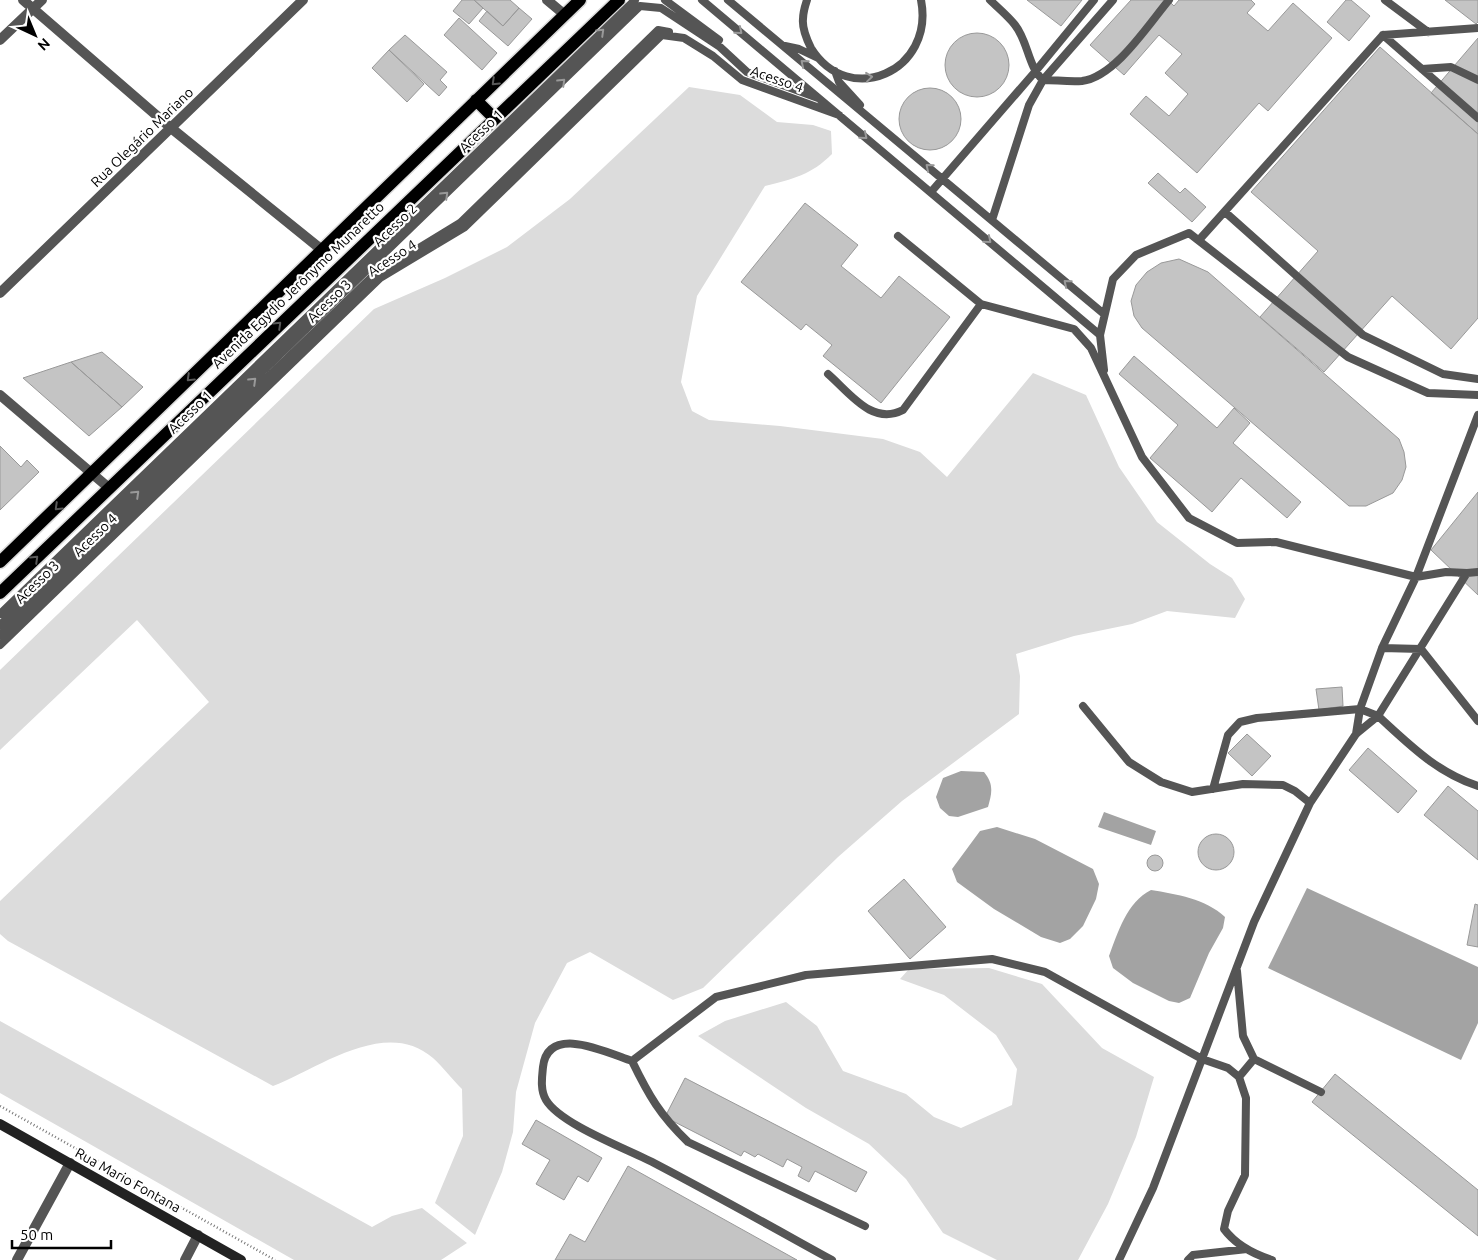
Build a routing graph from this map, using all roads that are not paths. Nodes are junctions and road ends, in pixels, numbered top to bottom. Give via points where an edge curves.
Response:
1 (23, 0) edge
2 (42, 0) edge
3 (303, 0) edge
4 (547, 0) edge
5 (580, 0) edge
6 (619, 0) edge
7 (635, 0) edge
8 (665, 0) edge
9 (702, 0) edge
10 (728, 0) edge
11 (807, 0) edge
12 (921, 0) edge
13 (990, 0) edge
14 (1094, 0) edge
15 (1114, 0) edge
16 (1169, 0) edge
17 (1385, 0) edge
18 (33, 8) junction
19 (565, 15) junction
20 (1478, 28) edge
21 (1428, 32) junction
22 (1383, 35) junction
23 (0, 40) edge
24 (783, 46) junction
25 (818, 58) junction
26 (1422, 69) junction
27 (835, 71) junction
28 (1034, 73) junction
29 (1042, 80) junction
30 (1478, 80) edge
31 (807, 88) junction
32 (818, 98) junction
33 (476, 100) junction
34 (829, 107) junction
35 (838, 115) junction
36 (494, 118) junction
37 (1478, 118) edge
38 (872, 120) junction
39 (172, 128) junction
40 (943, 178) junction
41 (931, 192) junction
42 (1225, 212) junction
43 (992, 220) junction
44 (898, 236) dead end
45 (1199, 240) junction
46 (322, 250) junction
47 (0, 293) edge
48 (981, 304) junction
49 (1104, 314) junction
50 (1100, 335) junction
51 (828, 374) dead end
52 (1104, 377) junction
53 (1478, 379) edge
54 (0, 395) edge
55 (1478, 395) edge
56 (1478, 415) edge
57 (93, 473) junction
58 (109, 488) junction
59 (0, 562) edge
60 (1478, 572) edge
61 (1467, 573) junction
62 (1416, 578) junction
63 (0, 593) edge
64 (0, 614) edge
65 (0, 625) edge
66 (0, 635) edge
67 (0, 645) edge
68 (1382, 648) junction
69 (1422, 648) junction
70 (1083, 706) dead end
71 (1360, 709) junction
72 (1378, 716) junction
73 (1478, 721) edge
74 (1356, 734) junction
75 (1478, 786) edge
76 (1213, 788) junction
77 (1310, 803) junction
78 (1237, 967) junction
79 (1202, 1059) junction
80 (1254, 1059) junction
81 (632, 1061) junction
82 (1238, 1077) junction
83 (1321, 1092) dead end
84 (0, 1124) edge
85 (70, 1163) junction
86 (865, 1226) dead end
87 (198, 1235) junction
88 (1247, 1249) junction
89 (17, 1260) edge
90 (184, 1260) edge
91 (241, 1260) edge
92 (832, 1260) edge
93 (1118, 1260) edge
94 (1188, 1260) edge
95 (1272, 1260) edge

1 - 18 street
2 - 18 street
3 - 39 street, Rua Olegário Mariano
4 - 19 street
5 - 19 main road, Avenida Egydio Jerônymo Munaretto
6 - 36 main road, Avenida Egydio Jerônymo Munaretto
64 -> 7 lane, Acesso 1
8 - 31 lane via 750,68
9 -> 31 lane
10 - 24 lane
11 - 25 lane via 802,20 807,40
27 -> 12 lane via 845,76 866,78 887,74 905,62 918,45 924,16
13 - 28 lane via 1016,25 1027,46
14 - 28 lane
15 - 29 lane
16 - 29 lane via 1117,62 1102,74 1083,81
17 - 21 lane
18 - 23 street
18 - 39 street
19 -> 33 main road, Avenida Egydio Jerônymo Munaretto
20 - 21 lane
21 - 22 lane
22 - 26 lane
22 - 42 lane
24 - 25 lane
38 -> 24 lane
25 - 27 lane
26 - 30 lane via 1451,67
26 - 37 lane
27 - 38 lane via 839,82
28 - 29 lane
28 - 40 lane
29 - 43 lane via 1028,105
31 - 32 lane
32 - 34 lane
65 -> 32 lane, Acesso 2 via 640,6 661,8 720,47 747,72
33 - 36 main road
33 - 46 main road, Avenida Egydio Jerônymo Munaretto
34 - 35 lane
34 - 66 lane, Acesso 3 via 744,77 706,47 683,34 658,30 460,223 373,276
35 -> 41 lane
35 - 67 lane, Acesso 4 via 742,80 684,38 662,35 465,227 380,278
58 -> 36 main road, Avenida Egydio Jerônymo Munaretto
40 -> 38 lane
39 - 46 street
39 - 47 street, Rua Olegário Mariano
40 - 41 lane
40 - 43 lane
41 -> 50 lane
42 - 45 lane
42 - 53 lane via 1363,335 1443,374
49 -> 43 lane
44 - 48 lane
45 - 49 lane via 1189,233 1136,255 1113,279
45 - 55 lane via 1348,357 1428,393
46 -> 57 main road, Avenida Egydio Jerônymo Munaretto
48 - 51 lane via 904,410 891,416 874,414
48 - 52 lane via 1074,329 1091,348
49 - 50 lane
50 - 52 lane
52 - 62 lane via 1142,457 1190,518 1237,543 1276,542
54 - 57 street
56 - 62 lane
57 - 58 street
57 -> 59 main road, Avenida Egydio Jerônymo Munaretto
63 -> 58 main road, Avenida Egydio Jerônymo Munaretto
60 - 61 lane
61 - 62 lane via 1446,572
61 - 69 lane
62 - 68 lane
68 - 69 lane
68 - 71 lane
69 - 72 lane
69 - 73 lane
70 - 76 lane via 1129,762 1161,782 1192,792
71 - 72 lane
71 - 74 lane
71 - 76 lane via 1240,722 1228,735
72 - 74 lane
72 - 75 lane via 1433,766
74 - 77 lane
76 - 77 lane via 1243,784 1283,785
77 - 78 lane via 1254,922
78 - 79 lane
78 - 80 lane via 1243,1036
79 - 81 lane via 1045,972 992,958 806,976 716,997
79 - 82 lane via 1228,1068
79 - 93 lane via 1152,1188
80 - 82 lane
80 - 83 lane
81 - 86 lane via 648,1096 665,1120 688,1142
81 - 92 lane via 572,1042 558,1044 544,1058 541,1082 546,1100 562,1116
82 - 88 lane via 1246,1098 1244,1175 1228,1210 1224,1229 1231,1239
84 - 85 street, Rua Mario Fontana
85 - 87 street, Rua Mario Fontana
85 - 89 street
87 - 90 street
87 - 91 street, Rua Mario Fontana
88 - 94 lane via 1193,1255
88 - 95 lane

